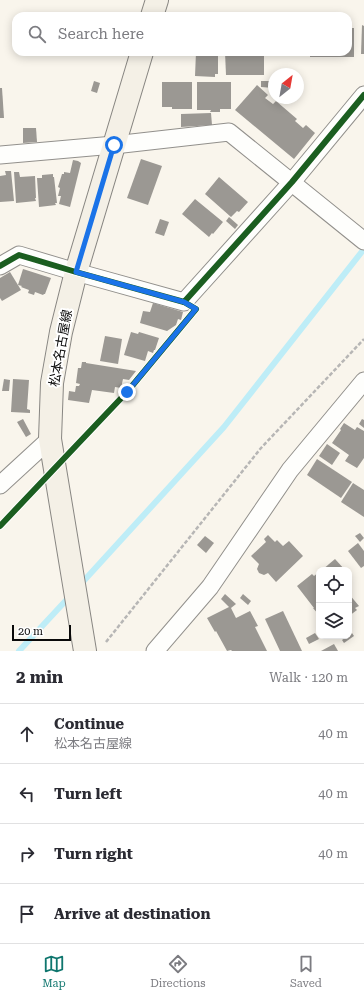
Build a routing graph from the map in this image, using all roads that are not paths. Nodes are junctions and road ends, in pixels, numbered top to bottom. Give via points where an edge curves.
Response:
1 (157, 0) edge
2 (153, 12) edge
3 (141, 56) edge
4 (364, 95) edge
5 (114, 145) junction
6 (0, 155) edge
7 (292, 182) junction
8 (364, 241) edge
9 (0, 266) edge
10 (76, 272) junction
11 (364, 381) edge
12 (358, 399) edge
13 (50, 439) junction
14 (0, 486) edge
15 (85, 651) edge
16 (156, 651) edge

1 - 2 main road
3 - 5 main road, 松本名古屋線
4 - 7 street
5 - 6 street
5 - 7 street via 229,132
5 - 10 main road, 松本名古屋線
7 - 8 street
7 - 10 street via 184,302
9 - 10 street via 19,254
10 - 13 main road, 松本名古屋線 via 52,383
11 - 12 street
12 - 16 street via 290,470 210,587
13 - 14 street
13 - 15 main road, 松本名古屋線

